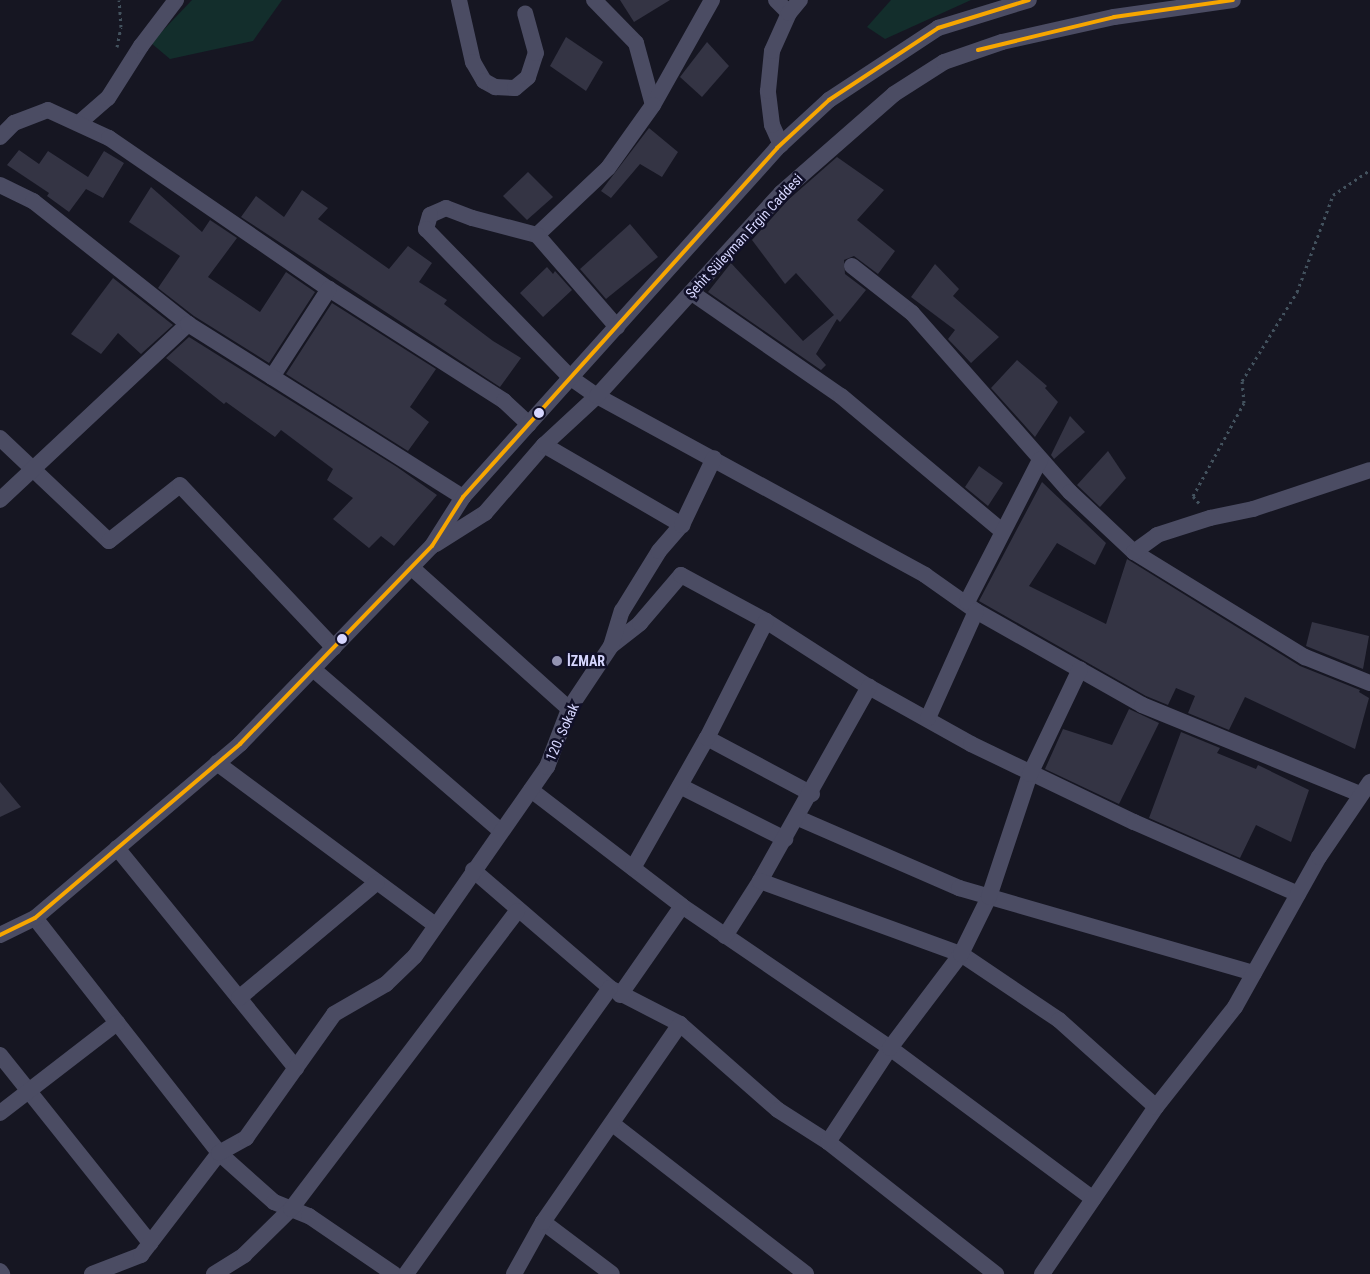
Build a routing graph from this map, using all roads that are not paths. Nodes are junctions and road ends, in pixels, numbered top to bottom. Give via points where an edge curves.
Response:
1 (176, 0) edge
2 (459, 0) edge
3 (594, 0) edge
4 (712, 0) edge
5 (776, 0) edge
6 (800, 0) edge
7 (1028, 0) edge
8 (1233, 0) edge
9 (525, 13) dead end
10 (789, 13) junction
11 (653, 105) junction
12 (79, 123) junction
13 (0, 137) edge
14 (781, 144) junction
15 (0, 185) edge
16 (537, 235) junction
17 (852, 266) dead end
18 (329, 289) junction
19 (692, 292) junction
20 (188, 324) junction
21 (617, 327) junction
22 (272, 377) junction
23 (571, 378) junction
24 (597, 396) junction
25 (529, 424) junction
26 (0, 438) edge
27 (544, 445) junction
28 (714, 458) junction
29 (1040, 460) junction
30 (34, 467) junction
31 (1370, 470) edge
32 (463, 497) junction
33 (0, 500) edge
34 (682, 525) junction
35 (1002, 531) junction
36 (432, 546) junction
37 (1134, 552) junction
38 (412, 567) junction
39 (971, 607) junction
40 (766, 621) junction
41 (611, 646) junction
42 (334, 648) junction
43 (313, 669) junction
44 (1080, 669) junction
45 (1370, 683) edge
46 (869, 687) junction
47 (570, 709) junction
48 (928, 718) junction
49 (707, 738) junction
50 (217, 763) junction
51 (1030, 774) junction
52 (680, 786) junction
53 (1365, 788) edge
54 (531, 790) junction
55 (812, 794) junction
56 (798, 818) junction
57 (501, 832) junction
58 (785, 839) junction
59 (117, 848) junction
60 (633, 868) junction
61 (473, 870) junction
62 (760, 881) junction
63 (377, 882) junction
64 (1298, 894) junction
65 (989, 897) junction
66 (682, 906) junction
67 (517, 911) junction
68 (35, 918) junction
69 (435, 925) junction
70 (0, 935) edge
71 (725, 936) junction
72 (961, 954) junction
73 (1254, 974) junction
74 (615, 992) junction
75 (239, 998) junction
76 (117, 1023) junction
77 (680, 1024) junction
78 (890, 1048) junction
79 (0, 1055) edge
80 (296, 1068) junction
81 (30, 1093) junction
82 (1156, 1107) junction
83 (0, 1113) edge
84 (614, 1125) junction
85 (828, 1142) junction
86 (219, 1153) junction
87 (1093, 1199) junction
88 (291, 1209) junction
89 (543, 1222) junction
90 (150, 1243) junction
91 (92, 1274) edge
92 (214, 1274) edge
93 (394, 1274) edge
94 (406, 1274) edge
95 (514, 1274) edge
96 (612, 1274) edge
97 (806, 1274) edge
98 (996, 1274) edge
99 (1042, 1274) edge

1 - 12 street via 141,46 108,98
2 - 9 street via 473,62 484,81 496,87 515,88 528,77 536,53
3 - 11 street via 636,43
4 - 11 street
5 - 10 street
6 - 10 street
7 - 14 street, Şehit Süleyman Ergin Caddesi via 938,28 829,100
8 - 19 street, Şehit Süleyman Ergin Caddesi via 1114,17 1043,32 944,62 894,94 780,193
10 - 14 street via 772,51 768,91 772,125
11 - 16 street via 608,168
12 - 13 street via 48,110 14,123
12 - 18 street via 109,138 214,207
14 - 21 street, Şehit Süleyman Ergin Caddesi
15 - 20 street via 33,201
16 - 21 street
16 - 23 street via 446,208 430,215 426,229
17 - 29 street via 912,313
18 - 22 street
18 - 25 street via 504,401
19 - 24 street, Şehit Süleyman Ergin Caddesi
19 - 35 street via 841,396
20 - 22 street
20 - 30 street
21 - 23 street, Şehit Süleyman Ergin Caddesi
22 - 32 street
23 - 24 street
23 - 25 street, Şehit Süleyman Ergin Caddesi
24 - 27 street, Şehit Süleyman Ergin Caddesi
24 - 28 street
25 - 32 street, Şehit Süleyman Ergin Caddesi
26 - 30 street
27 - 34 street
27 - 36 street, Şehit Süleyman Ergin Caddesi via 485,512
28 - 34 street, 120. Sokak
28 - 39 street via 925,575
29 - 35 street
29 - 37 street
30 - 33 street
30 - 42 street via 109,541 180,485
31 - 37 street via 1253,509 1210,518 1157,535
32 - 36 street, Şehit Süleyman Ergin Caddesi
34 - 41 street, 120. Sokak via 659,551 622,612
35 - 39 street
36 - 38 street, Şehit Süleyman Ergin Caddesi
37 - 45 street via 1304,657
38 - 42 street, Şehit Süleyman Ergin Caddesi
38 - 47 street
39 - 44 street
39 - 48 street
40 - 41 street via 681,575 640,624
40 - 46 street
40 - 49 street
41 - 47 street, 120. Sokak
42 - 43 street, Şehit Süleyman Ergin Caddesi
43 - 50 street, Şehit Süleyman Ergin Caddesi
43 - 57 street
44 - 51 street
44 - 53 street via 1142,705
46 - 48 street
46 - 55 street
47 - 54 street, 120. Sokak via 547,767
48 - 51 street
49 - 52 street
49 - 55 street
50 - 59 street, Şehit Süleyman Ergin Caddesi
50 - 63 street
51 - 64 street
51 - 65 street
52 - 58 street
52 - 60 street
53 - 64 street
54 - 57 street, 120. Sokak
54 - 60 street
55 - 56 street
56 - 58 street
56 - 65 street via 959,888
57 - 61 street, 120. Sokak
58 - 62 street
59 - 68 street, Şehit Süleyman Ergin Caddesi
59 - 75 street
60 - 66 street
61 - 67 street
61 - 69 street, 120. Sokak
62 - 71 street
62 - 72 street
63 - 69 street
63 - 75 street
64 - 73 street
65 - 72 street
65 - 73 street
66 - 71 street
66 - 74 street
67 - 74 street
67 - 88 street
68 - 70 street, Şehit Süleyman Ergin Caddesi
68 - 76 street
69 - 80 street, 120. Sokak via 414,956 386,984 334,1014
71 - 78 street
72 - 78 street
72 - 82 street via 1059,1020
73 - 82 street via 1235,1007
74 - 77 street
74 - 94 street
75 - 80 street
76 - 81 street
76 - 86 street
77 - 84 street
77 - 85 street via 778,1110
78 - 85 street
78 - 87 street
79 - 81 street
80 - 86 street, 120. Sokak via 246,1138
81 - 83 street
81 - 90 street
82 - 87 street
84 - 89 street
84 - 97 street
85 - 98 street
86 - 88 street via 274,1202
86 - 90 street
87 - 99 street
88 - 92 street via 244,1255
88 - 93 street via 309,1216
89 - 95 street
89 - 96 street
90 - 91 street via 141,1255

